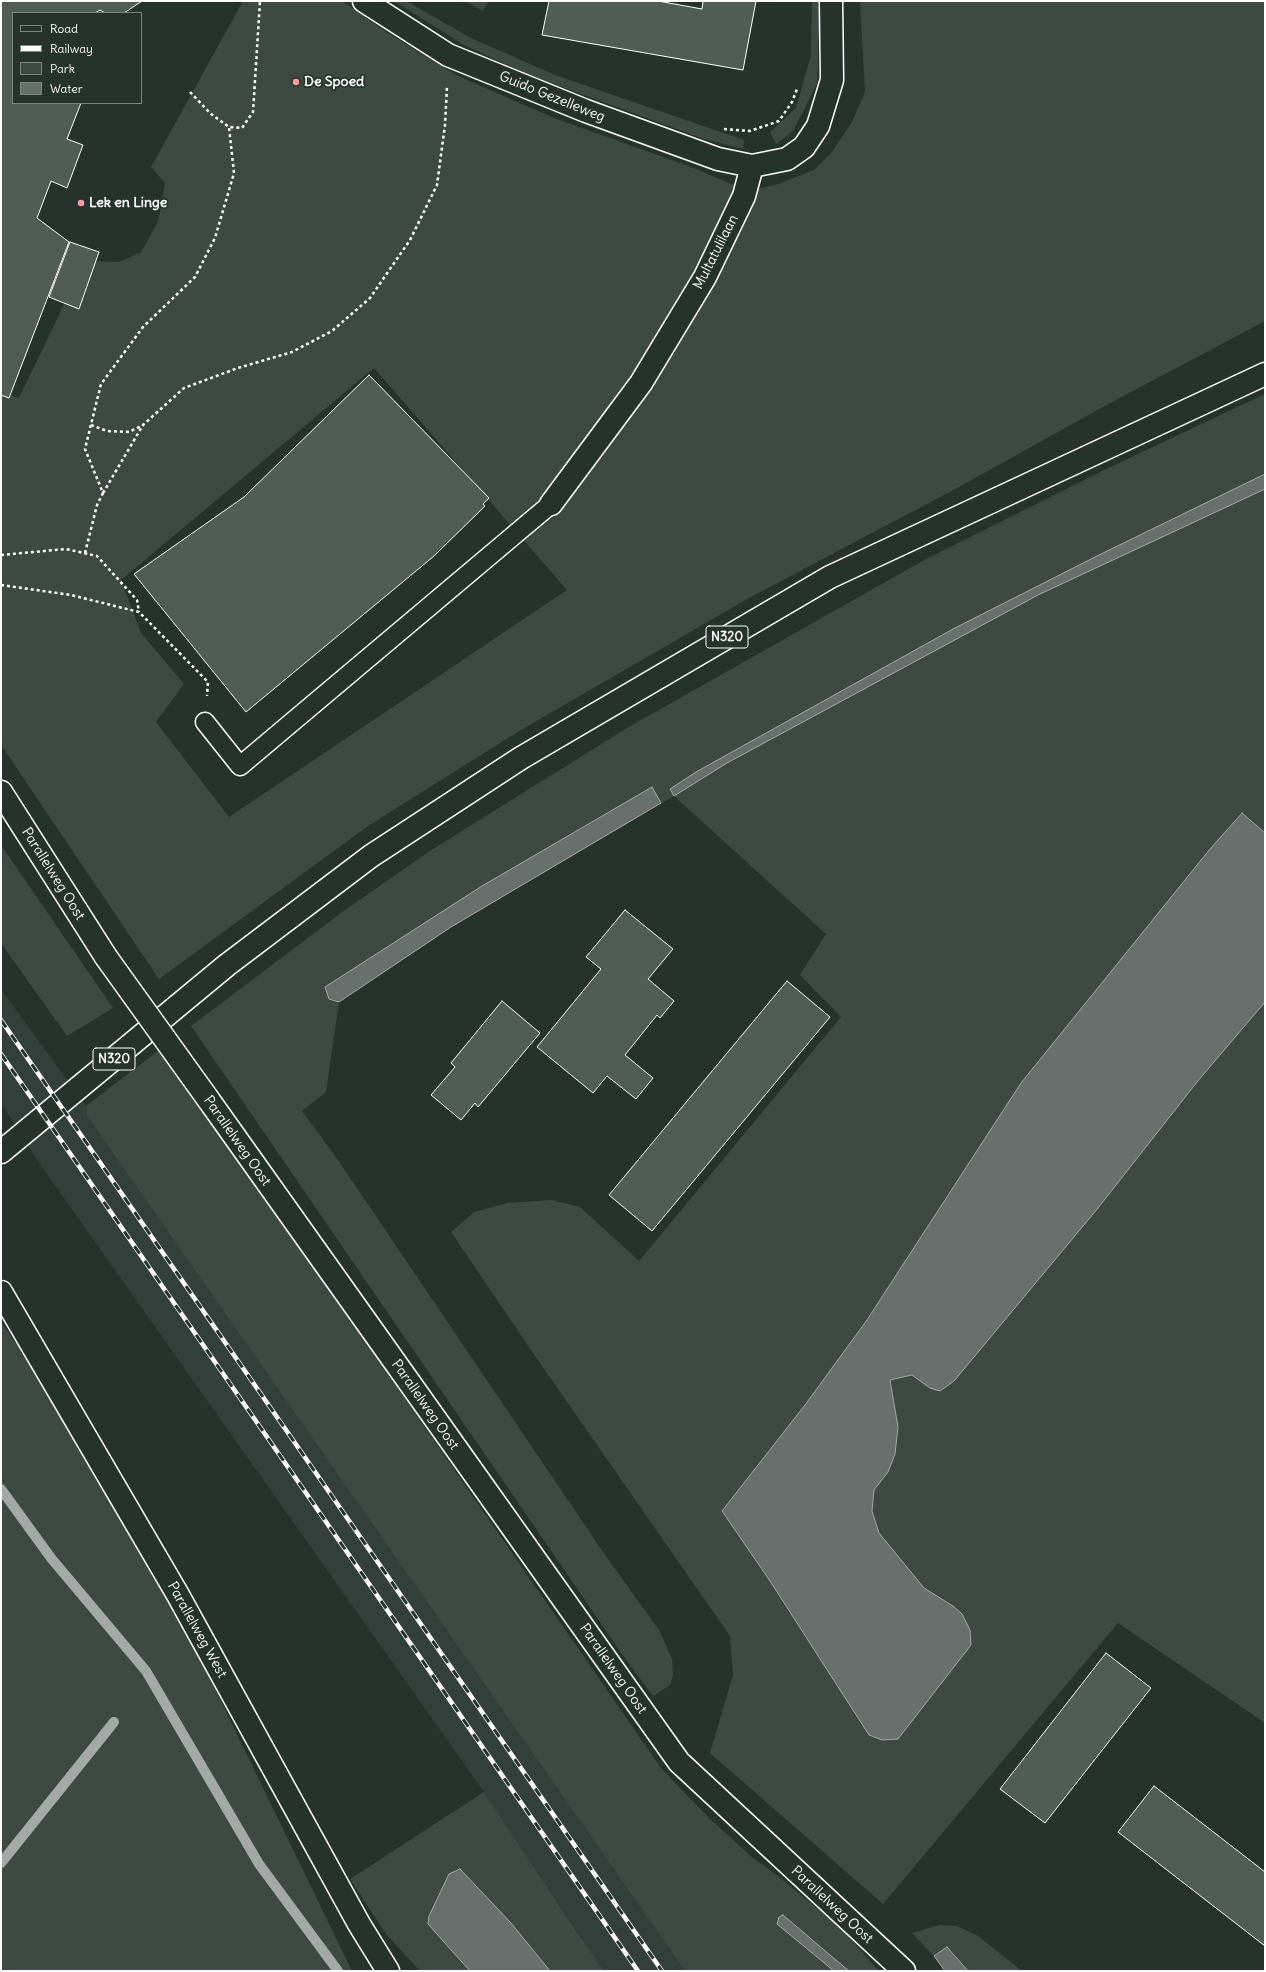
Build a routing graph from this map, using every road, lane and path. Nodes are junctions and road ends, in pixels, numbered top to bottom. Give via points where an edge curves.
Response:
1 (260, 1) edge
2 (364, 1) edge
3 (831, 1) edge
4 (448, 54) junction
5 (800, 83) dead end
6 (190, 92) dead end
7 (229, 128) junction
8 (718, 129) dead end
9 (752, 166) junction
10 (1265, 374) edge
11 (90, 425) junction
12 (143, 425) junction
13 (103, 493) junction
14 (551, 504) joint
15 (85, 553) junction
16 (1, 555) edge
17 (1, 585) edge
18 (139, 612) junction
19 (205, 722) joint
20 (1, 792) edge
21 (1, 1152) edge
22 (1, 1292) edge
23 (388, 1971) edge
24 (904, 1971) edge

1 - 7 path via 253,112 242,128
2 - 4 street, Guido Gezelleweg
3 - 9 street via 832,80 818,126 804,147 787,159
4 - 9 street, Guido Gezelleweg via 586,111 718,159
4 - 12 path via 445,125 437,185 410,240 370,298 332,331 292,352 184,388
5 - 8 path via 792,102 779,121 750,131
6 - 7 path
7 - 11 path via 234,173 215,238 195,277 143,327 101,384
9 - 14 street, Multatulilaan via 744,196 704,277 641,383
10 - 21 street, N320 via 830,578 520,758 372,856 226,965
11 - 12 path via 107,431 129,432
11 - 13 path via 85,449
12 - 13 path
13 - 15 path via 97,505
14 - 19 lane via 240,766
15 - 16 path via 66,549
15 - 18 path via 97,556 137,600
17 - 18 path via 71,595
18 - 19 path via 208,682
20 - 24 street, Parallelweg Oost, bridge via 106,957 679,1762
22 - 23 street, Parallelweg West via 178,1595 359,1924

